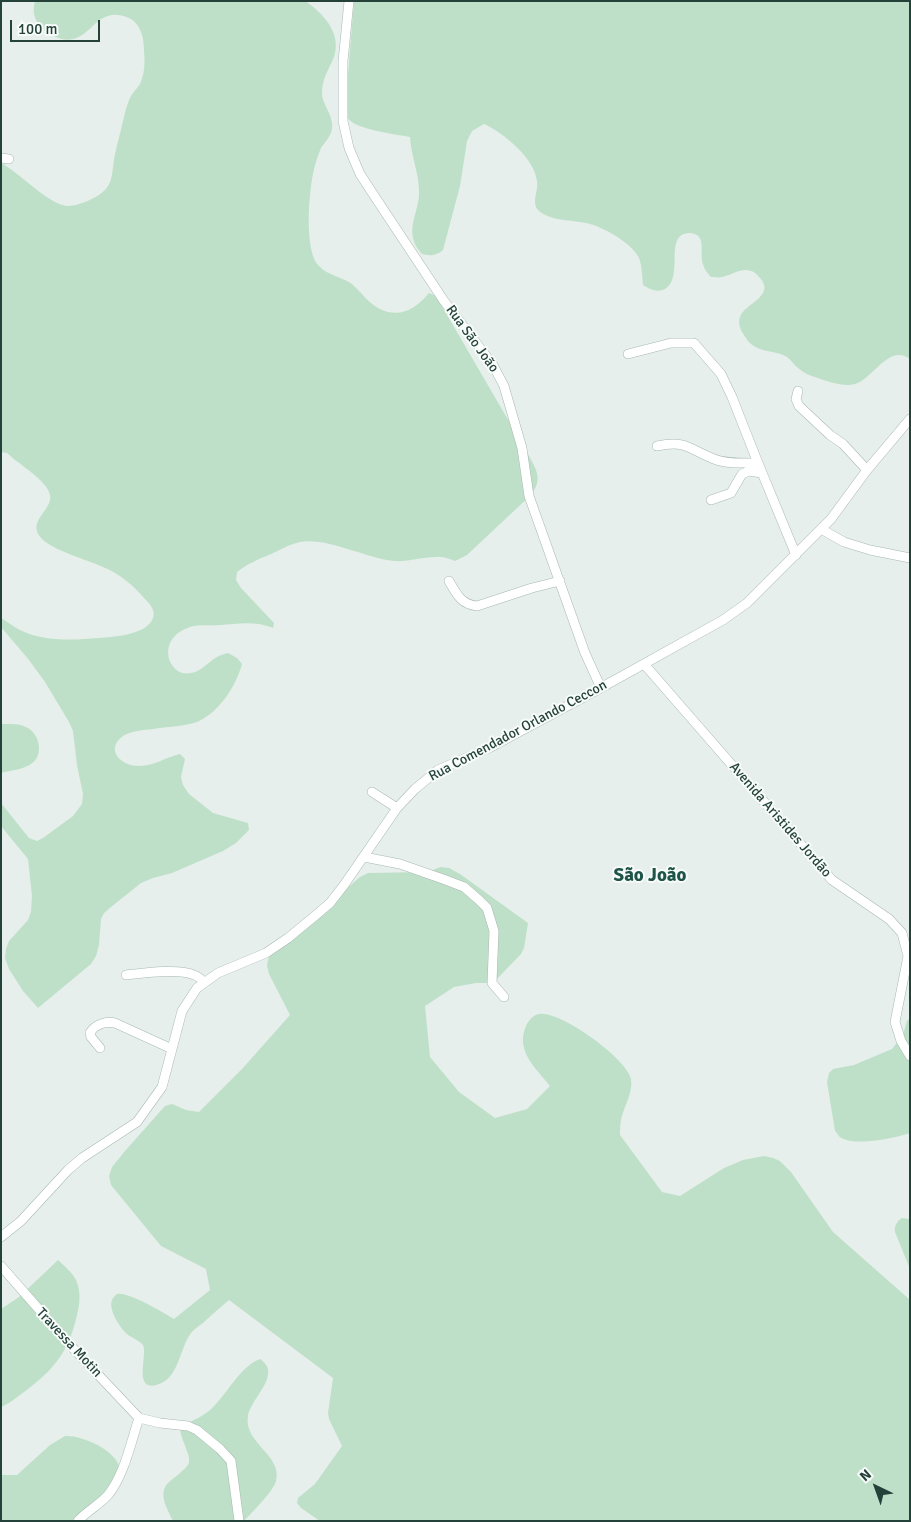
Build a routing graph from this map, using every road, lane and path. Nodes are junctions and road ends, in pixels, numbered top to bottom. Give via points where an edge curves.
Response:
1 (348, 1) edge
2 (628, 354) dead end
3 (798, 391) dead end
4 (910, 419) edge
5 (657, 446) dead end
6 (758, 463) junction
7 (867, 470) junction
8 (762, 473) junction
9 (711, 500) dead end
10 (821, 529) junction
11 (796, 555) junction
12 (910, 558) edge
13 (449, 581) dead end
14 (560, 582) junction
15 (644, 664) junction
16 (601, 688) junction
17 (372, 792) dead end
18 (397, 808) junction
19 (364, 857) junction
20 (126, 975) dead end
21 (204, 982) junction
22 (504, 997) dead end
23 (100, 1048) dead end
24 (172, 1049) junction
25 (910, 1056) edge
26 (1, 1237) edge
27 (1, 1266) edge
28 (138, 1418) junction
29 (78, 1521) edge
30 (239, 1521) edge

1 - 14 street, Rua São João via 343,121 350,148 360,174 444,301 493,365 504,386 522,448 528,496
2 - 6 street via 671,343 694,342 721,374
3 - 7 street via 796,399 799,406
4 - 7 street, Rua Comendador Orlando Ceccon
5 - 6 street via 682,444 722,462
6 - 8 street
7 - 10 street, Rua Comendador Orlando Ceccon
8 - 9 street via 749,471 742,474 731,493
8 - 11 street
10 - 11 street, Rua Comendador Orlando Ceccon
10 - 12 street via 844,542
11 - 15 street, Rua Comendador Orlando Ceccon via 748,603
13 - 14 street via 460,598 468,605 477,606
14 - 16 street, Rua São João
15 - 16 street, Rua Comendador Orlando Ceccon
15 - 25 street, Avenida Aristides Jordão via 832,880 889,919 902,933 908,956 894,1022
16 - 18 street, Rua Comendador Orlando Ceccon via 490,748 438,770
17 - 18 street
18 - 19 street, Rua Comendador Orlando Ceccon
19 - 21 street, Rua Comendador Orlando Ceccon via 330,903 288,938 266,953
19 - 22 street via 400,864 444,879 464,887 479,900 487,908 494,931 492,983
20 - 21 street via 188,973
21 - 24 street, Rua Comendador Orlando Ceccon via 182,1011
23 - 24 street via 90,1033 102,1023 109,1022
24 - 26 street, Rua Comendador Orlando Ceccon via 162,1087 137,1122 82,1158 21,1221
27 - 28 street, Travessa Motin
28 - 29 street via 118,1479 109,1494
28 - 30 street via 188,1426 220,1449 231,1461

